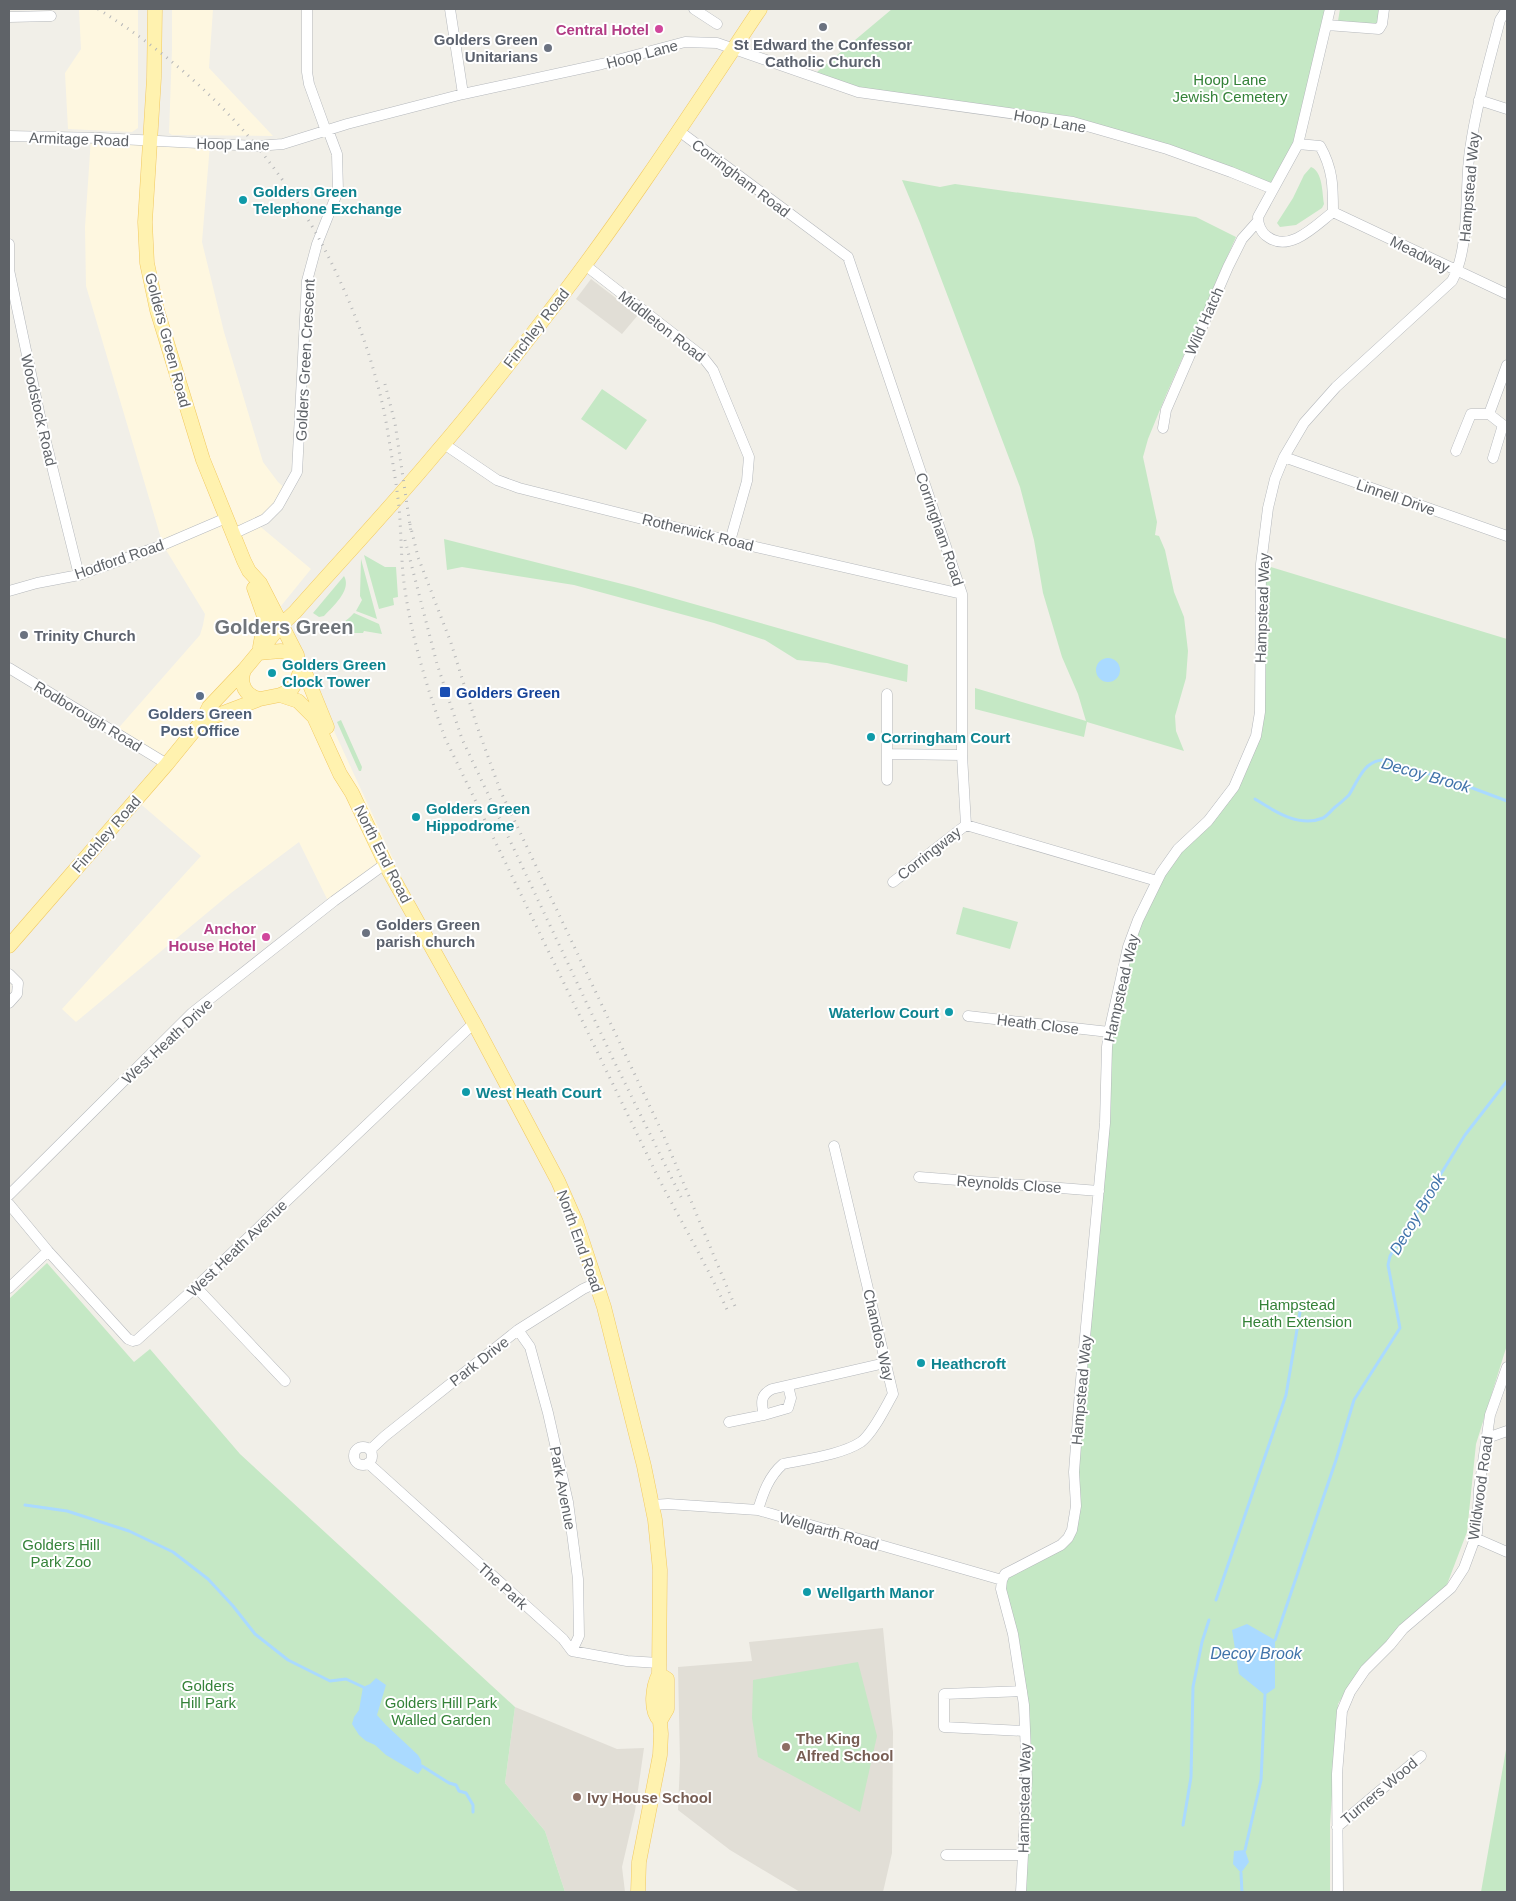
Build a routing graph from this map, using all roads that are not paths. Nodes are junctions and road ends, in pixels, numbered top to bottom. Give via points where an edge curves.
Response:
1 (155, 9) edge
2 (307, 9) edge
3 (450, 9) edge
4 (694, 9) edge
5 (760, 9) edge
6 (1330, 9) edge
7 (1384, 9) edge
8 (1507, 9) edge
9 (50, 16) dead end
10 (9, 17) edge
11 (718, 24) dead end
12 (1327, 25) junction
13 (733, 50) junction
14 (463, 94) junction
15 (1479, 100) junction
16 (1507, 110) edge
17 (327, 131) junction
18 (679, 131) junction
19 (9, 136) edge
20 (150, 142) junction
21 (1298, 144) junction
22 (1272, 189) junction
23 (1332, 212) junction
24 (1258, 221) junction
25 (9, 244) edge
26 (585, 265) junction
27 (1457, 272) junction
28 (1507, 294) edge
29 (1507, 365) edge
30 (1489, 414) junction
31 (1164, 428) dead end
32 (444, 444) junction
33 (1456, 451) dead end
34 (1284, 457) junction
35 (1493, 458) dead end
36 (226, 518) junction
37 (233, 534) junction
38 (1507, 536) edge
39 (730, 541) junction
40 (249, 571) junction
41 (78, 575) junction
42 (9, 591) edge
43 (962, 594) junction
44 (282, 624) junction
45 (258, 653) junction
46 (297, 655) junction
47 (9, 668) edge
48 (244, 670) junction
49 (887, 694) dead end
50 (280, 695) junction
51 (260, 699) junction
52 (202, 721) junction
53 (887, 754) junction
54 (962, 755) junction
55 (167, 764) junction
56 (887, 780) dead end
57 (352, 793) junction
58 (966, 824) junction
59 (385, 864) junction
60 (1157, 880) junction
61 (893, 882) dead end
62 (12, 937) edge
63 (9, 974) edge
64 (9, 1003) edge
65 (968, 1016) dead end
66 (474, 1022) junction
67 (1109, 1032) junction
68 (834, 1146) dead end
69 (919, 1177) dead end
70 (1099, 1191) junction
71 (9, 1195) edge
72 (9, 1204) edge
73 (48, 1251) junction
74 (596, 1283) junction
75 (196, 1287) junction
76 (9, 1288) edge
77 (518, 1330) junction
78 (885, 1363) junction
79 (1507, 1367) edge
80 (285, 1381) dead end
81 (788, 1386) junction
82 (764, 1415) junction
83 (729, 1422) dead end
84 (1507, 1431) edge
85 (1487, 1438) junction
86 (354, 1456) joint
87 (370, 1457) junction
88 (652, 1505) junction
89 (758, 1510) junction
90 (1474, 1538) junction
91 (1507, 1552) edge
92 (1002, 1580) junction
93 (572, 1651) junction
94 (659, 1668) junction
95 (1022, 1691) junction
96 (1025, 1731) junction
97 (1421, 1756) dead end
98 (1337, 1827) junction
99 (946, 1855) dead end
100 (1023, 1855) junction
101 (638, 1892) edge
102 (1021, 1892) edge
103 (1338, 1892) edge

1 - 20 main road, Golders Green Road
2 - 17 street, Golders Green Crescent via 307,72
3 - 14 street
4 - 11 street
5 - 13 main road, Finchley Road
6 - 12 street
7 - 12 street via 1379,29
8 - 15 street, Hampstead Way via 1500,20
9 - 10 street
12 - 21 street
13 - 14 street, Hoop Lane via 717,43 685,42
13 - 18 main road, Finchley Road
13 - 22 street, Hoop Lane via 858,92 1073,122 1167,149
14 - 17 street, Hoop Lane
15 - 16 street
15 - 27 street, Hampstead Way via 1470,150 1463,254
17 - 20 street, Hoop Lane via 273,146
17 - 37 street, Golders Green Crescent via 337,154 338,191 317,244 307,281 297,472 278,506 265,518
18 - 26 main road, Finchley Road
18 - 43 street, Corringham Road via 848,257
19 - 20 street, Armitage Road
20 - 36 main road, Golders Green Road via 145,222 149,272 157,310 202,460
21 - 22 street
21 - 23 street via 1320,146 1329,161 1333,185
22 - 24 street via 1260,210
23 - 24 street via 1290,242 1267,237
23 - 27 street, Meadway
24 - 31 street, Wild Hatch via 1242,239 1228,267 1166,410
25 - 41 street, Woodstock Road via 9,270
26 - 32 main road, Finchley Road
26 - 39 street, Middleton Road via 702,356 713,370 749,457 747,481
27 - 28 street, Meadway
27 - 34 street, Hampstead Way via 1452,281 1336,387 1304,423
29 - 30 street
30 - 33 street via 1471,414
30 - 35 street via 1503,425
32 - 39 street, Rotherwick Road via 497,480 519,488
32 - 44 main road, Finchley Road
34 - 38 street, Linnell Drive
34 - 60 street, Hampstead Way via 1268,508 1261,564 1260,712 1256,736 1230,794 1208,821 1178,849
36 - 37 main road, Golders Green Road
36 - 41 street, Hodford Road via 163,545
37 - 40 main road, Golders Green Road
39 - 43 street, Rotherwick Road
40 - 44 main road, Golders Green Road via 260,583
40 - 45 main road, Golders Green Road via 265,619
41 - 42 street, Hodford Road
43 - 54 street, Corringham Road
44 - 45 main road, Finchley Road
44 - 46 main road
45 - 46 main road via 281,651
45 - 48 main road, Finchley Road
46 - 50 main road via 300,672 296,682 291,690
46 - 57 main road, North End Road
47 - 55 street, Rodborough Road
48 - 51 main road via 242,686 247,693
48 - 52 main road, Finchley Road via 209,707
49 - 53 street
50 - 51 main road
50 - 57 main road, North End Road via 298,701 314,717
51 - 52 main road
52 - 55 main road, Finchley Road
53 - 54 street
53 - 56 street
54 - 58 street, Corringham Road
55 - 62 main road, Finchley Road
57 - 59 main road, North End Road
58 - 60 street
58 - 61 street, Corringway
59 - 66 main road, North End Road
59 - 71 street, West Heath Drive via 192,1013
60 - 67 street, Hampstead Way via 1128,947
63 - 64 street via 18,983 17,994
65 - 67 street, Heath Close
66 - 74 main road, North End Road via 558,1181 576,1222
66 - 75 street, West Heath Avenue
67 - 70 street, Hampstead Way
68 - 78 street, Chandos Way
69 - 70 street, Reynolds Close
70 - 92 street, Hampstead Way via 1080,1388 1074,1472 1075,1520 1068,1538 1061,1545 1005,1574
72 - 73 street, West Heath Avenue
73 - 75 street, West Heath Avenue via 133,1341 146,1334
73 - 76 street
74 - 77 street, Park Drive
74 - 88 main road, North End Road
75 - 80 street
77 - 87 street, Park Drive via 385,1436
77 - 93 street, Park Avenue via 530,1347 568,1502 578,1579 579,1636
78 - 81 street
78 - 89 street, Chandos Way via 893,1394 862,1441 848,1449 783,1464 769,1480
79 - 85 street, Wildwood Road via 1490,1415
81 - 82 street via 765,1394 762,1400
81 - 82 street via 791,1398 788,1408
82 - 83 street
84 - 85 street
85 - 90 street, Wildwood Road
86 - 87 street, The Park via 361,1464
86 - 87 street, Park Drive via 363,1447
87 - 93 street, The Park
88 - 89 street, Wellgarth Road
88 - 94 main road, North End Road via 660,1570
89 - 92 street, Wellgarth Road
90 - 91 street
90 - 98 street, Wildwood Road via 1464,1568 1452,1588 1403,1629 1350,1692 1341,1719
92 - 95 street, Hampstead Way
93 - 94 street
94 - 101 main road, North End Road via 654,1684 654,1710 660,1721 660,1755 639,1862
95 - 96 street, Hampstead Way
95 - 96 street via 944,1694 944,1727
96 - 100 street, Hampstead Way
97 - 98 street, Turners Wood
98 - 103 street, Wildwood Road
99 - 100 street
100 - 102 street, Hampstead Way

